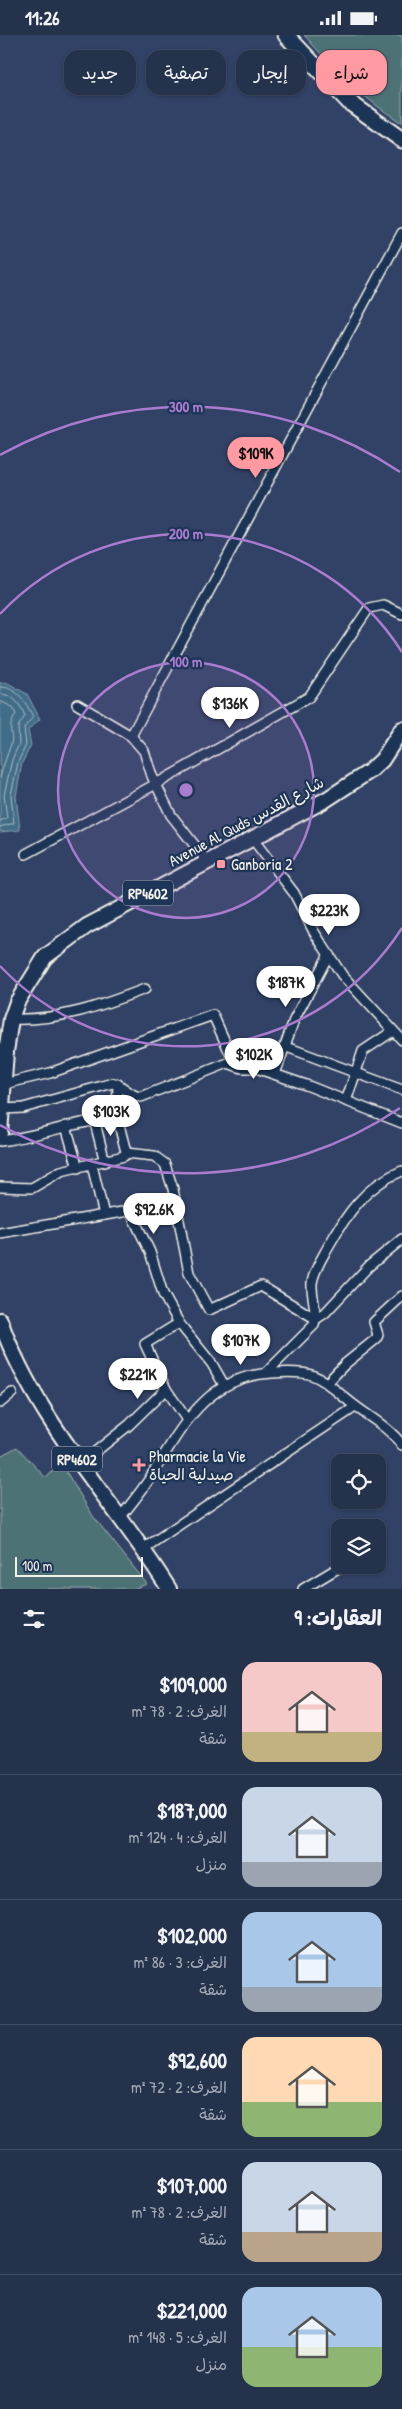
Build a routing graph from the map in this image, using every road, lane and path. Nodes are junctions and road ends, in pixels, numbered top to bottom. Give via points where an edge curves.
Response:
1 (286, 35) edge
2 (402, 140) edge
3 (402, 233) edge
4 (402, 614) edge
5 (78, 704) dead end
6 (402, 729) edge
7 (131, 736) junction
8 (156, 785) junction
9 (252, 838) junction
10 (26, 855) dead end
11 (208, 861) junction
12 (328, 956) junction
13 (145, 989) dead end
14 (11, 1019) junction
15 (393, 1031) junction
16 (402, 1040) edge
17 (284, 1046) junction
18 (234, 1064) junction
19 (356, 1073) junction
20 (275, 1074) junction
21 (4, 1084) junction
22 (118, 1084) junction
23 (402, 1090) edge
24 (346, 1101) junction
25 (2, 1109) junction
26 (117, 1117) junction
27 (94, 1119) junction
28 (402, 1123) edge
29 (66, 1126) junction
30 (0, 1133) edge
31 (0, 1141) edge
32 (126, 1153) junction
33 (105, 1161) junction
34 (92, 1165) junction
35 (78, 1168) junction
36 (402, 1171) edge
37 (0, 1187) edge
38 (104, 1215) junction
39 (0, 1233) edge
40 (402, 1239) edge
41 (402, 1296) edge
42 (316, 1319) junction
43 (0, 1320) edge
44 (179, 1323) junction
45 (266, 1373) junction
46 (327, 1383) junction
47 (224, 1385) junction
48 (166, 1389) junction
49 (12, 1393) dead end
50 (0, 1403) edge
51 (356, 1407) junction
52 (187, 1420) junction
53 (402, 1445) edge
54 (80, 1464) junction
55 (120, 1517) junction
56 (143, 1549) junction
57 (331, 1572) edge
58 (169, 1589) edge
59 (303, 1589) edge

1 - 2 highway via 348,102
3 - 7 street
4 - 8 street via 384,605 369,608 309,697
5 - 7 street
6 - 9 main road, Avenue Al Quds شارع القدس / RP4602 via 382,760 357,781
7 - 8 street via 144,751
8 - 10 street
8 - 11 street via 171,815
9 - 11 main road, Avenue Al Quds شارع القدس / RP4602
9 - 12 street via 294,893
11 - 14 main road, Avenue Al Quds شارع القدس / RP4602 via 87,925 64,941 46,957 17,1002
12 - 15 street
12 - 17 street via 304,999
13 - 14 street via 58,1018
14 - 21 main road, Avenue Al Quds شارع القدس / RP4602
15 - 16 street
15 - 19 street via 363,1051
17 - 19 street
17 - 20 street
18 - 20 street
18 - 21 street via 213,1015 50,1073
18 - 22 street via 225,1064 139,1097
19 - 23 street
19 - 24 street
20 - 24 street
21 - 25 main road, Avenue Al Quds شارع القدس / RP4602
22 - 25 street via 80,1091 23,1108
22 - 26 street
24 - 28 street
25 - 30 main road, Avenue Al Quds شارع القدس / RP4602
26 - 27 street
26 - 32 street
27 - 29 street
27 - 33 street
29 - 31 street
29 - 35 street
32 - 33 street
32 - 42 street via 154,1156 165,1163 189,1273 208,1309 213,1310 260,1286
33 - 34 street
34 - 35 street
34 - 38 street
35 - 37 street via 61,1171 32,1188
36 - 42 street via 362,1198 341,1225 313,1280
38 - 39 street
38 - 44 street via 128,1211 132,1214 150,1252 163,1294
40 - 42 street via 369,1266
41 - 46 street via 374,1323 376,1339
42 - 45 street via 309,1331
43 - 54 main road, RP4602 via 17,1361
44 - 47 street via 212,1364
44 - 48 street via 145,1344
45 - 46 street via 308,1372
45 - 47 street
46 - 51 street
47 - 52 street
48 - 52 street
48 - 54 street via 129,1425
49 - 50 street
51 - 53 street via 388,1429
51 - 56 street
52 - 55 street via 142,1491
54 - 55 main road, RP4602
55 - 56 main road, RP4602
56 - 58 main road, RP4602
57 - 59 street

